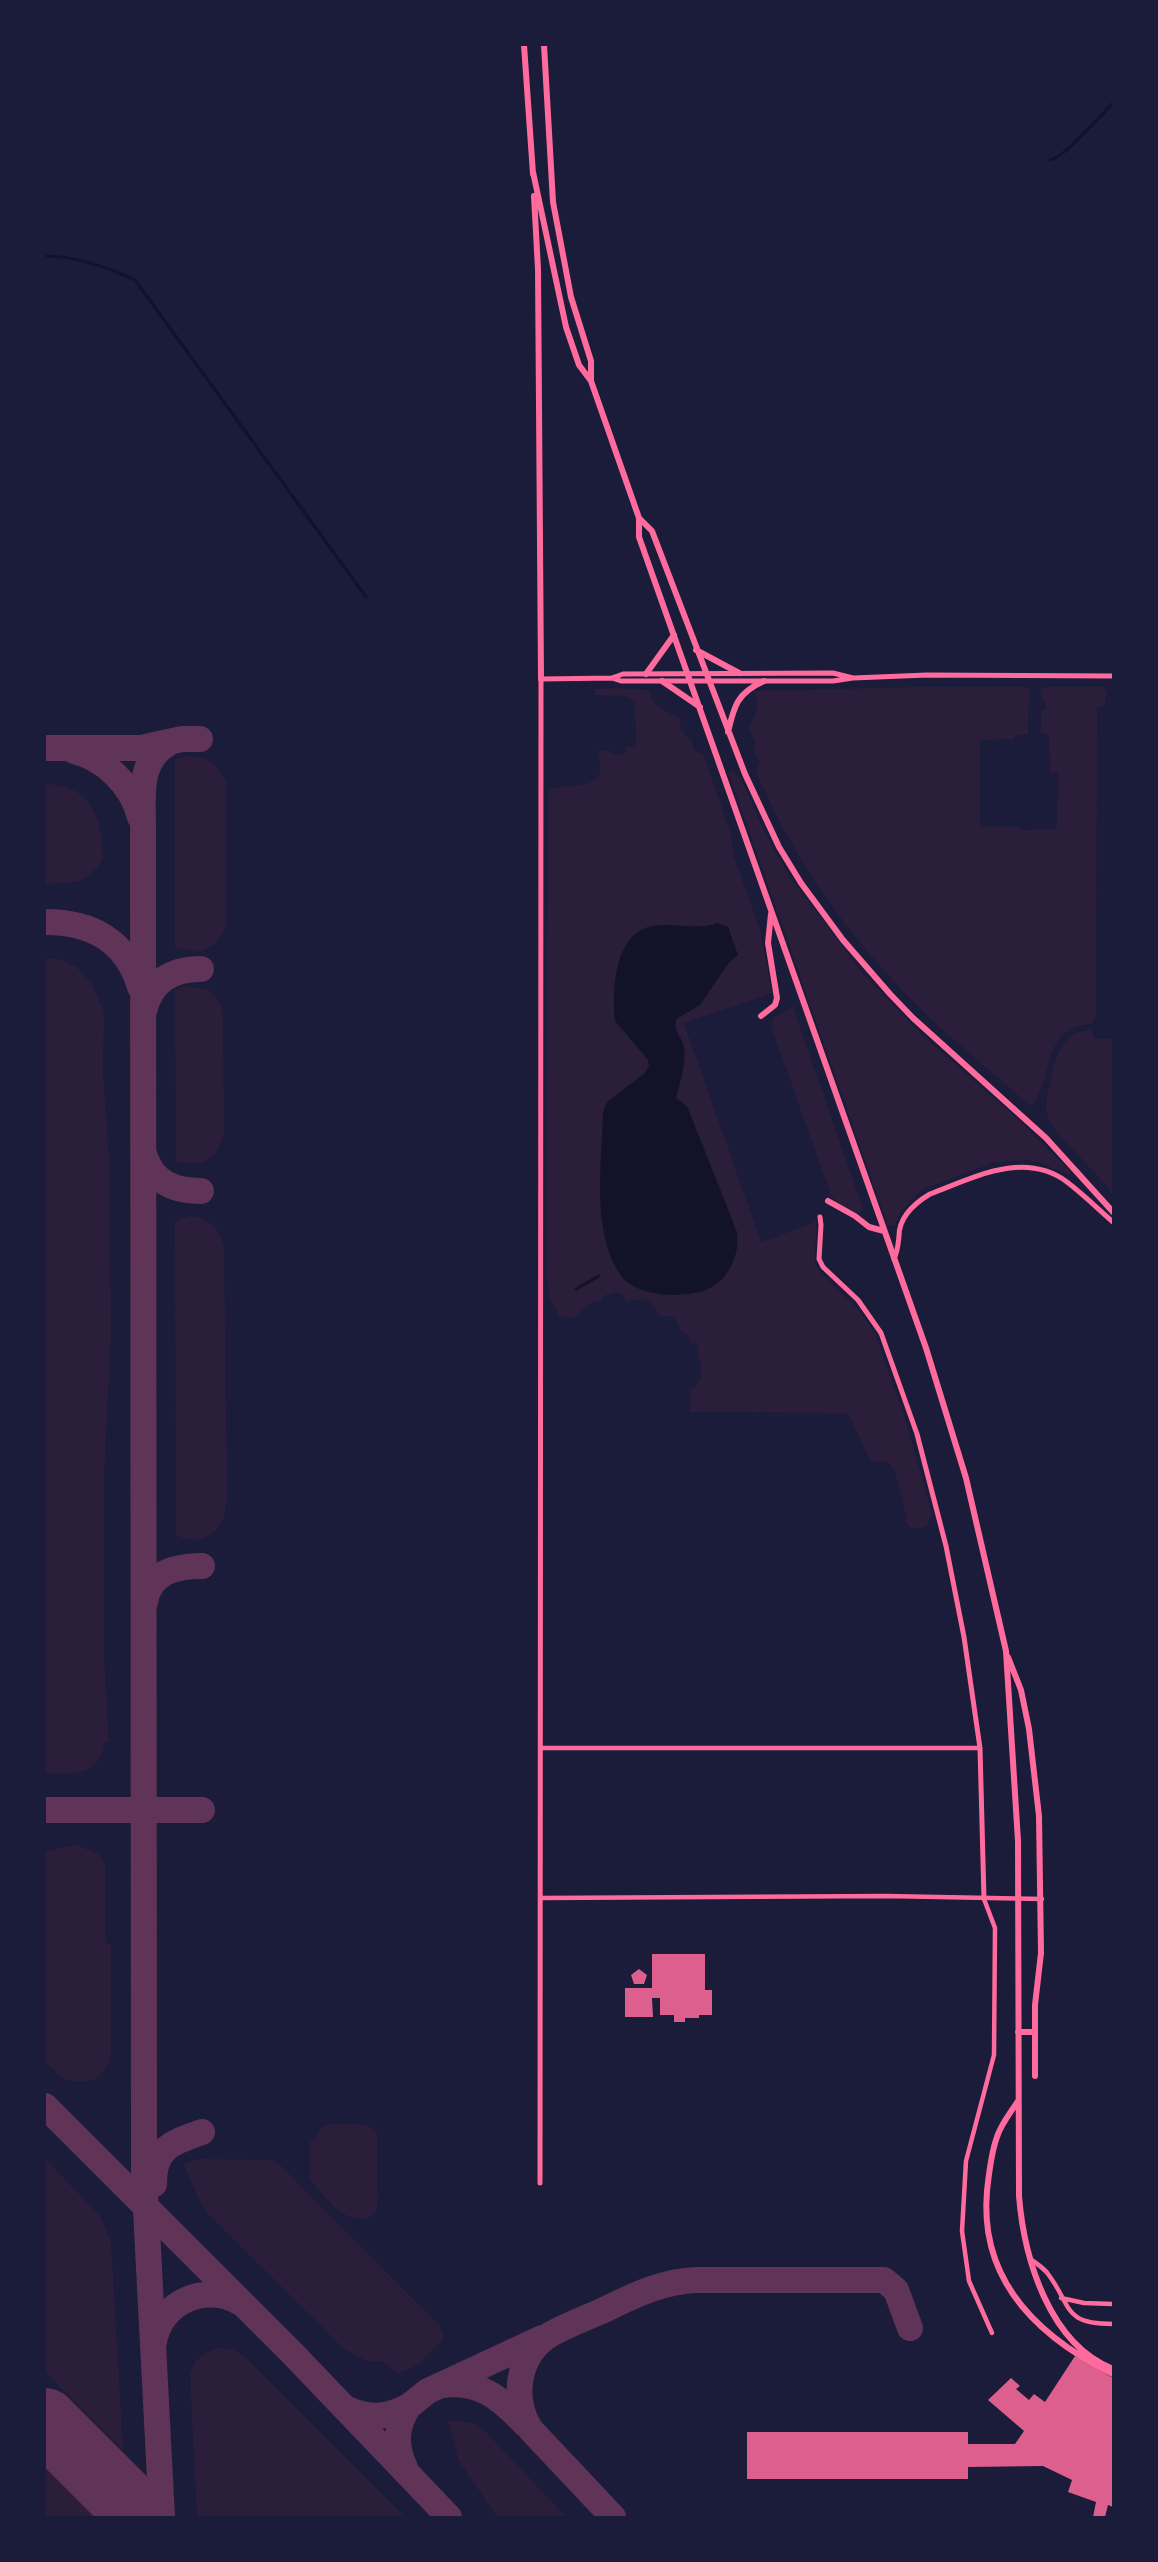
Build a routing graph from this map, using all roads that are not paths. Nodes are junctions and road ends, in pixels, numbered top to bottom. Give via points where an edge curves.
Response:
1 (524, 45) edge
2 (544, 45) edge
3 (533, 172) junction
4 (591, 381) junction
5 (639, 518) junction
6 (674, 635) junction
7 (696, 650) junction
8 (739, 673) junction
9 (646, 674) junction
10 (688, 674) junction
11 (706, 674) junction
12 (1113, 676) edge
13 (612, 678) junction
14 (853, 678) junction
15 (541, 679) junction
16 (662, 681) junction
17 (691, 681) junction
18 (708, 681) junction
19 (764, 681) junction
20 (700, 707) junction
21 (728, 733) junction
22 (772, 911) junction
23 (761, 1016) dead end
24 (828, 1201) dead end
25 (1113, 1212) edge
26 (820, 1217) dead end
27 (1113, 1222) edge
28 (884, 1231) junction
29 (894, 1259) junction
30 (1006, 1651) junction
31 (541, 1748) junction
32 (980, 1748) junction
33 (541, 1898) junction
34 (984, 1899) junction
35 (1018, 1899) junction
36 (1042, 1899) junction
37 (1018, 2032) junction
38 (1035, 2032) junction
39 (1035, 2076) dead end
40 (1018, 2101) junction
41 (540, 2183) dead end
42 (1029, 2258) junction
43 (1061, 2298) junction
44 (1113, 2304) edge
45 (1113, 2324) edge
46 (992, 2333) dead end
47 (1113, 2369) edge
48 (1113, 2374) edge

1 - 3 main road
2 - 4 main road via 553,202 571,297 591,361
3 - 4 main road via 566,327 579,365
3 - 15 main road via 538,269
4 - 5 main road
5 - 6 main road via 639,537
5 - 7 main road via 652,531
6 - 9 main road
6 - 10 main road
7 - 8 main road
7 - 11 main road
8 - 11 street
8 - 14 street via 833,673
9 - 10 street
9 - 13 street
10 - 11 street
10 - 17 main road
11 - 18 main road
12 - 14 street
13 - 15 street
13 - 16 street
14 - 19 street
15 - 31 street
16 - 17 street
16 - 20 main road
17 - 18 street
17 - 20 main road
18 - 19 street
18 - 21 main road
19 - 21 main road via 736,702
20 - 22 main road
21 - 25 main road via 779,847 843,940 913,1018 1047,1138
22 - 23 main road via 768,943 777,998 775,1005
22 - 28 main road
24 - 28 main road via 868,1227
26 - 32 street via 819,1259 858,1300 881,1333 917,1434 951,1569
27 - 29 street via 1066,1181 1028,1167 1000,1168 930,1194 910,1208 901,1225 900,1246
28 - 29 main road
29 - 30 main road via 966,1478
30 - 35 main road
30 - 36 main road via 1021,1690 1035,1765
31 - 32 street
31 - 33 street
32 - 34 street
33 - 34 street
33 - 41 street
34 - 35 street
34 - 46 street via 995,1928 994,2055 966,2161 962,2231 969,2281
35 - 36 street
35 - 37 main road
36 - 38 main road
37 - 38 main road
37 - 40 main road
38 - 39 main road
40 - 42 main road via 1019,2196
40 - 48 main road via 997,2136 992,2157 986,2200 990,2247 1016,2298 1042,2328
42 - 43 street via 1048,2272
42 - 47 main road via 1046,2300 1074,2343
43 - 44 street
43 - 45 street via 1080,2320

